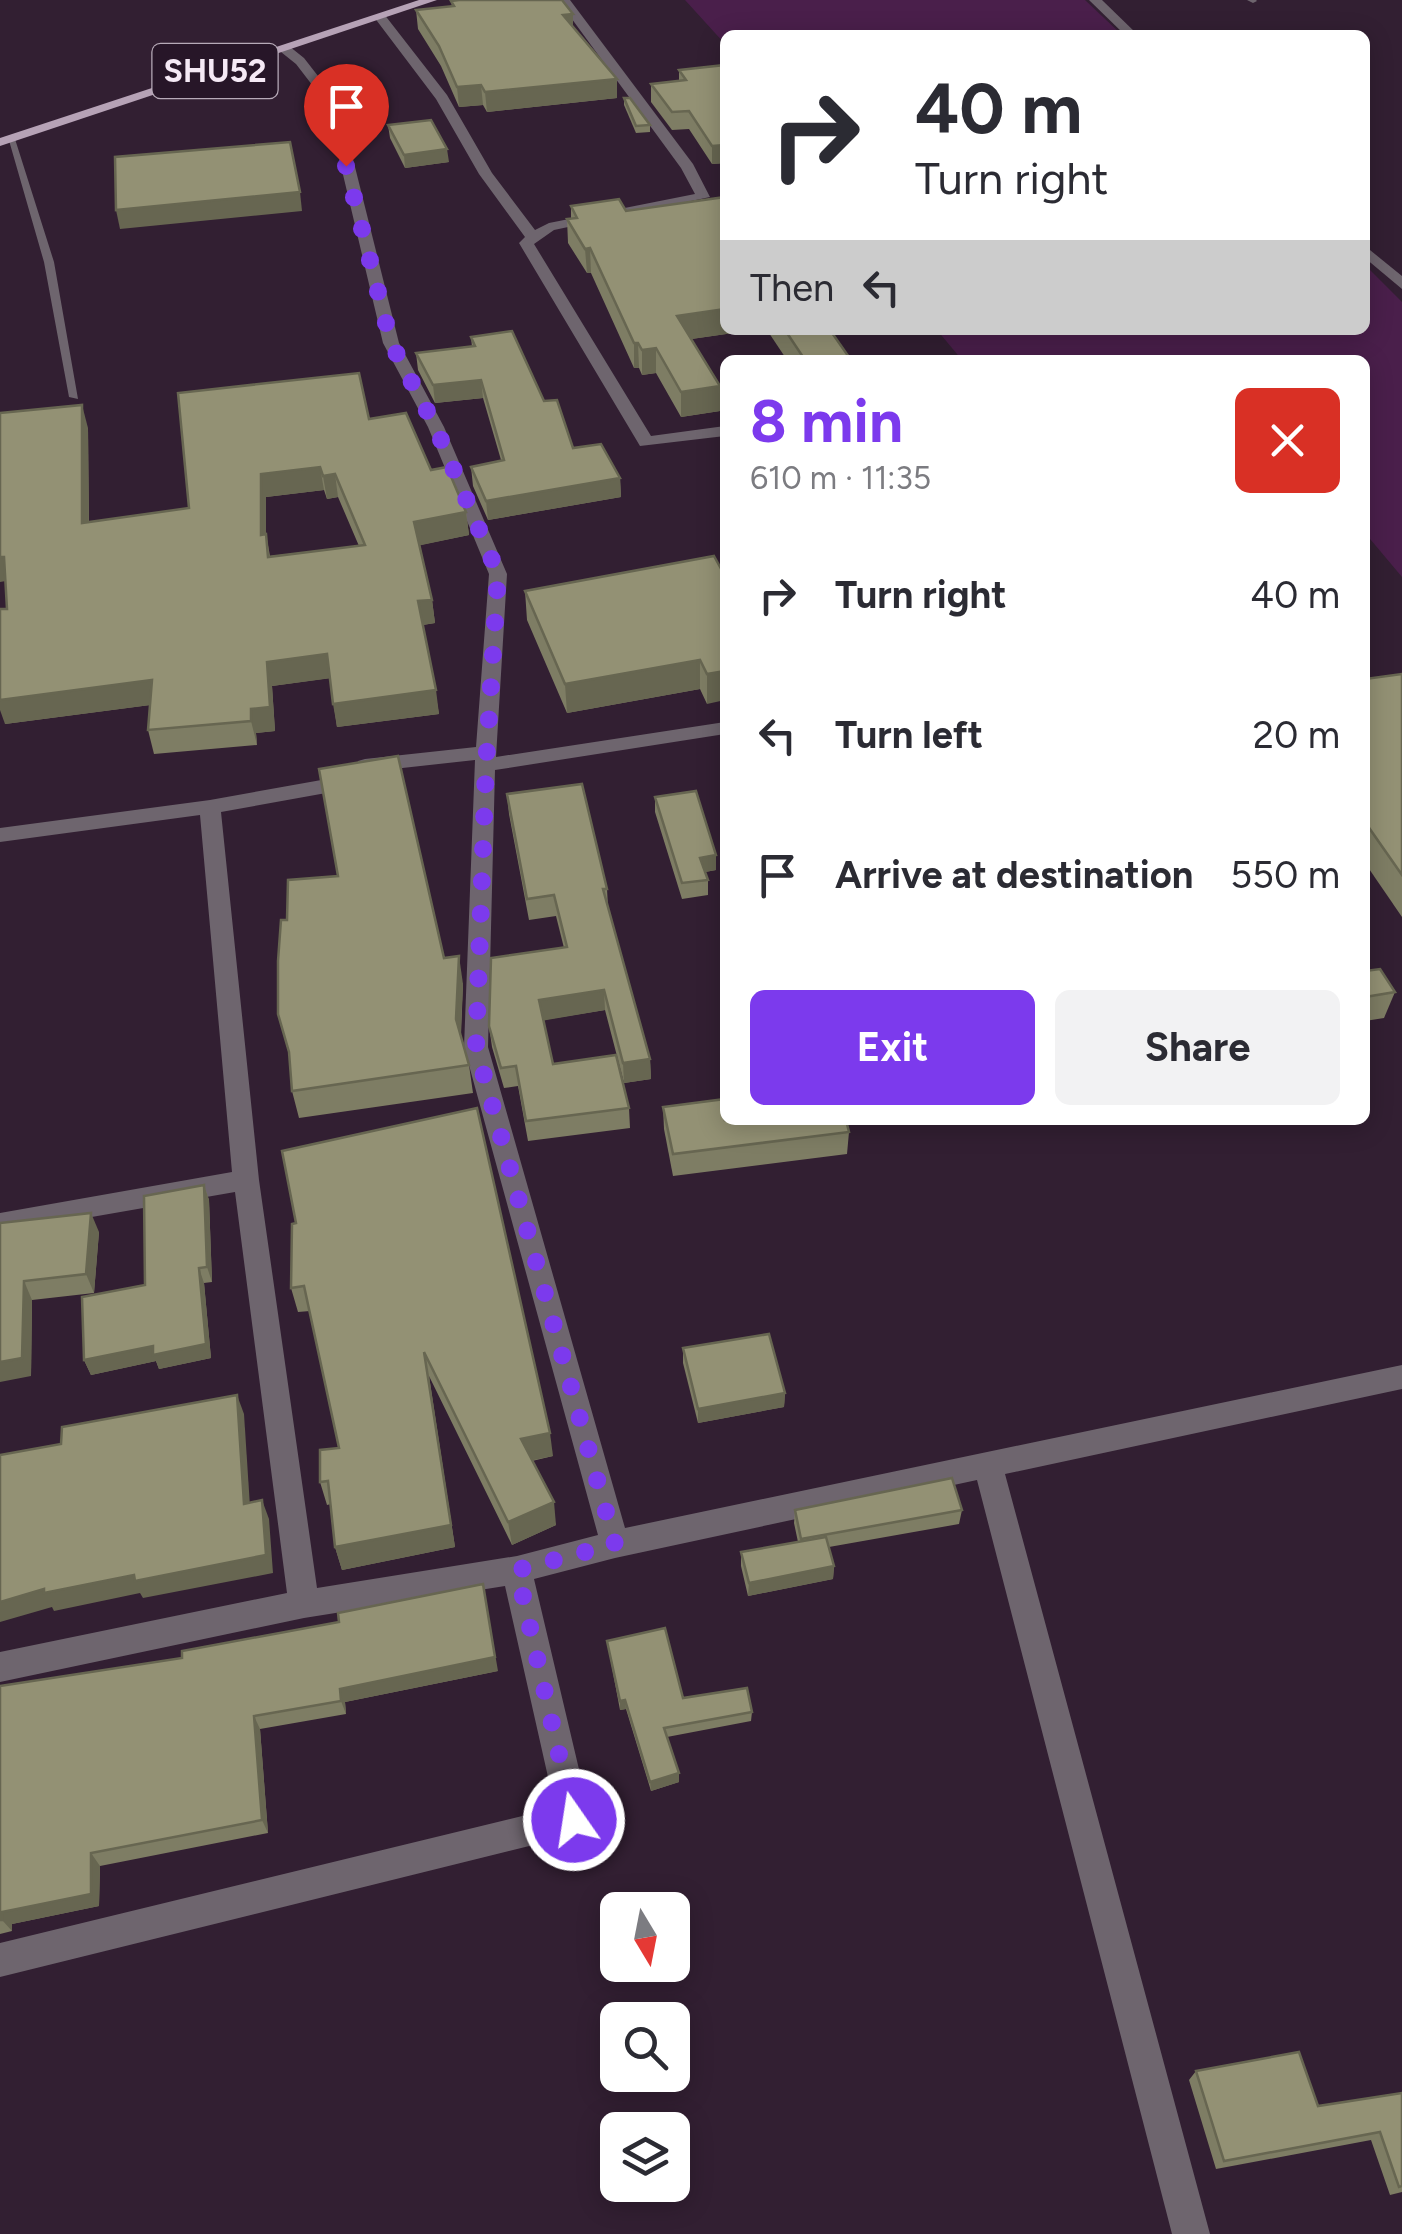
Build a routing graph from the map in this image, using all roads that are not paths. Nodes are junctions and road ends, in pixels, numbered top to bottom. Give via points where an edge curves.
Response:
1 (388, 0) edge
2 (430, 0) edge
3 (564, 0) edge
4 (1095, 0) edge
5 (380, 17) junction
6 (1127, 30) edge
7 (285, 49) junction
8 (0, 127) edge
9 (6, 140) edge
10 (534, 238) junction
11 (1370, 255) edge
12 (1402, 284) edge
13 (74, 397) dead end
14 (720, 432) edge
15 (720, 729) edge
16 (486, 758) junction
17 (210, 806) junction
18 (0, 835) edge
19 (246, 1180) junction
20 (0, 1223) edge
21 (1402, 1377) edge
22 (988, 1465) junction
23 (615, 1544) junction
24 (517, 1570) junction
25 (304, 1604) junction
26 (0, 1668) edge
27 (0, 1960) edge
28 (1191, 2234) edge

1 - 8 main road, SHU52
2 - 5 main road, SHU52
3 - 10 street via 688,167 703,197 548,228
4 - 6 street
5 - 7 main road, SHU52
5 - 10 street
7 - 9 main road, SHU52
7 - 16 street via 332,103 391,343 436,428 498,574
9 - 13 lane via 49,262
10 - 14 street via 526,243 646,442
11 - 12 street
15 - 16 street
16 - 17 street via 366,766 365,779
16 - 23 street via 476,1047
17 - 18 street
17 - 19 street
19 - 20 street
19 - 25 street
21 - 22 street
22 - 23 street
22 - 28 street
23 - 24 street
24 - 25 street
24 - 27 street via 574,1820
25 - 26 street

